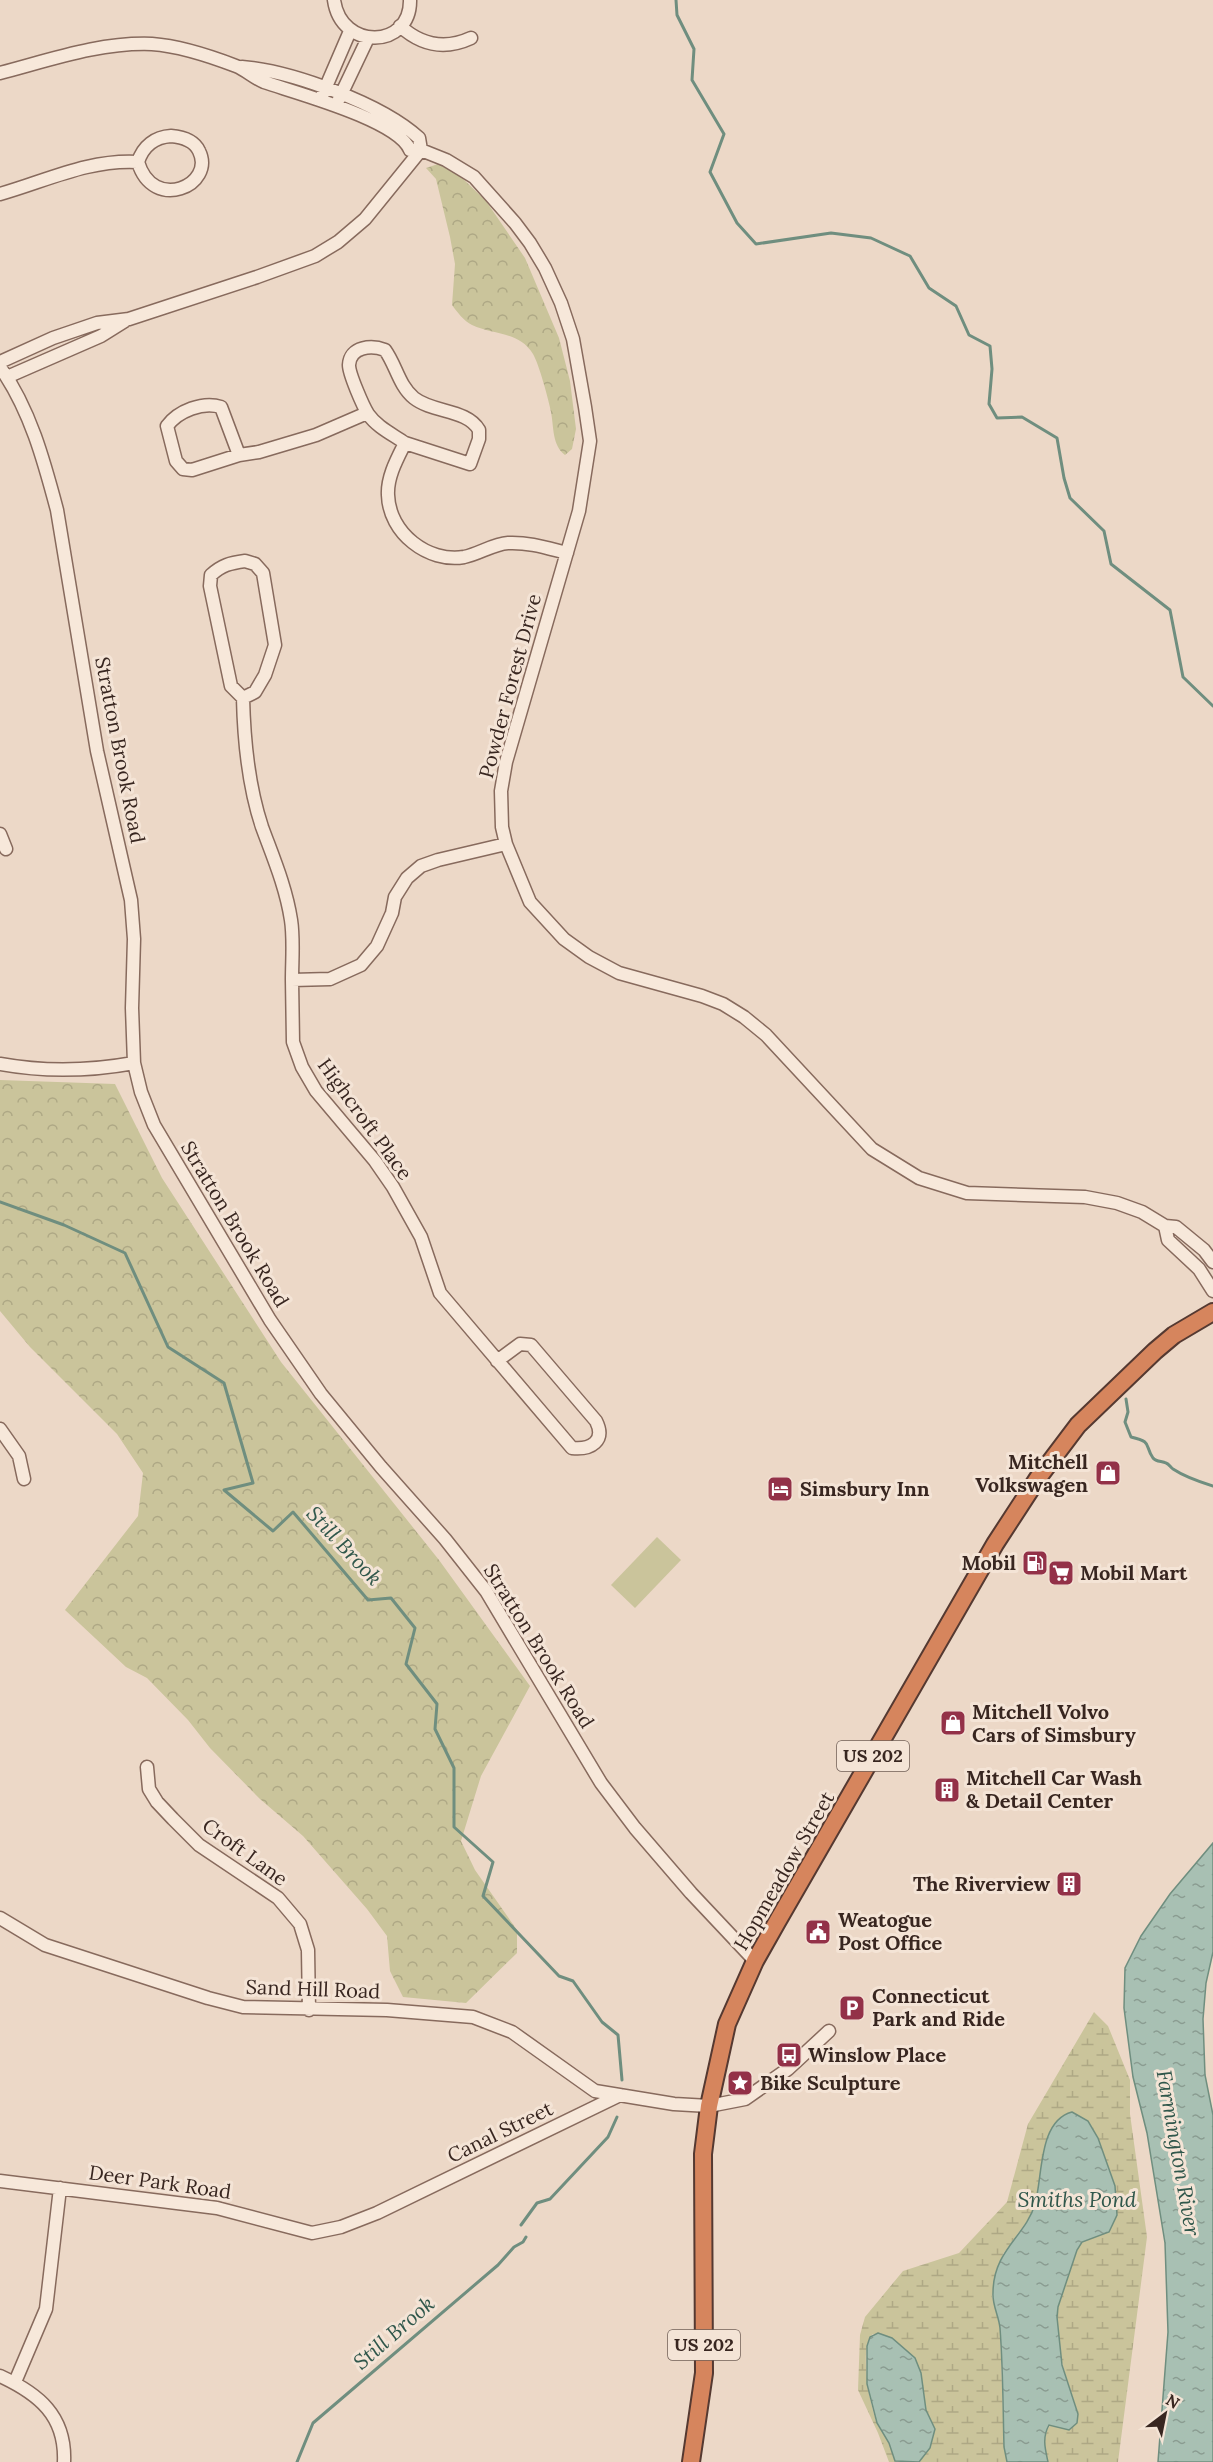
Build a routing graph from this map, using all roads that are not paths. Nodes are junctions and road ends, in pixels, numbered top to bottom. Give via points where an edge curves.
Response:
1 (330, 0) edge
2 (334, 0) edge
3 (410, 0) edge
4 (400, 26) junction
5 (350, 31) junction
6 (368, 38) junction
7 (471, 38) dead end
8 (0, 73) edge
9 (323, 94) junction
10 (342, 94) junction
11 (336, 106) junction
12 (421, 150) junction
13 (138, 162) junction
14 (0, 194) edge
15 (129, 319) junction
16 (0, 362) edge
17 (4, 372) edge
18 (367, 413) junction
19 (405, 443) junction
20 (239, 454) junction
21 (567, 554) junction
22 (243, 698) junction
23 (0, 834) edge
24 (506, 844) junction
25 (6, 849) dead end
26 (292, 980) junction
27 (134, 1063) junction
28 (0, 1064) edge
29 (1165, 1226) junction
30 (1213, 1262) edge
31 (1213, 1291) edge
32 (1213, 1312) edge
33 (497, 1361) junction
34 (0, 1429) edge
35 (24, 1479) dead end
36 (147, 1767) dead end
37 (0, 1918) edge
38 (755, 1961) junction
39 (309, 2010) junction
40 (829, 2031) dead end
41 (620, 2096) junction
42 (709, 2106) junction
43 (0, 2181) edge
44 (60, 2188) junction
45 (312, 2233) joint
46 (0, 2376) edge
47 (15, 2382) junction
48 (64, 2462) edge
49 (691, 2462) edge

1 - 2 street
2 - 5 street via 336,12
3 - 4 street via 407,17
4 - 6 street via 391,33
4 - 7 street via 434,45
5 - 6 street
5 - 9 street
6 - 10 street
8 - 9 street via 98,48 152,44 184,49 238,67 262,69
9 - 10 street
9 - 11 street
10 - 11 street
10 - 12 street via 405,125 419,138
11 - 12 street, Powder Forest Drive via 400,136 410,150
12 - 15 street via 365,219 315,256
12 - 21 street, Powder Forest Drive via 460,167 489,192 530,243 561,303 573,339 590,441 579,511
13 - 13 street via 151,185 168,190 191,184 200,173 202,159 191,141 171,136 153,141
13 - 14 street via 69,170
15 - 16 street via 97,323
15 - 17 street via 100,336
17 - 27 street, Stratton Brook Road via 27,417 57,510 97,751 131,900
18 - 19 street via 376,424
18 - 19 street via 349,367 352,355 361,348 375,346 391,358 412,397 428,407 470,420 479,430 470,464
18 - 20 street via 316,435
19 - 21 street via 389,482 388,497 399,528 411,542 426,552 445,557 464,557 505,543 529,543
20 - 20 street via 192,470 183,469 176,461 167,426 180,413 212,404 221,407
21 - 24 street, Powder Forest Drive via 506,762 501,791
22 - 22 street, Highcroft Place via 231,686 210,586 211,575 218,568 244,561 255,564 262,573 275,645 255,692
22 - 26 street, Highcroft Place via 244,738 254,792 291,920
23 - 25 street
24 - 26 street via 420,867 401,887 377,946 361,965 330,980
24 - 29 street, Powder Forest Drive via 530,902 564,939 619,973 702,996 744,1017 872,1149 919,1178 967,1193 1085,1197 1117,1203
26 - 33 street, Highcroft Place via 293,1042 302,1067 316,1091 393,1187 421,1237 440,1293
27 - 28 street via 60,1070
27 - 38 street, Stratton Brook Road via 154,1125 276,1329 321,1394 486,1591 581,1752 635,1828
29 - 30 street, Powder Forest Drive via 1176,1227
29 - 31 street, Powder Forest Drive via 1168,1240 1199,1269
32 - 38 highway, Hopmeadow Street / US 202 via 1155,1350 1078,1425 1038,1478 995,1544
33 - 33 street, Highcroft Place via 572,1448 583,1449 598,1438 596,1421 531,1345 520,1344
34 - 35 street via 19,1456
36 - 39 street, Croft Lane via 149,1789 172,1819 199,1845 278,1898 300,1924 308,1950
37 - 39 street, Sand Hill Road via 45,1945 208,1998 243,2007
38 - 42 highway, Hopmeadow Street / US 202 via 727,2024
39 - 41 street, Sand Hill Road via 387,2010 472,2017 512,2032 595,2091
40 - 42 street via 758,2092 745,2099
41 - 42 street
41 - 45 street, Canal Street via 377,2213
42 - 49 highway, Hopmeadow Street / US 202 via 703,2154 704,2373
43 - 44 street, Deer Park Road
44 - 45 street, Deer Park Road via 226,2209
44 - 47 street via 46,2309
46 - 47 street
47 - 48 street via 46,2406 57,2421 63,2434

